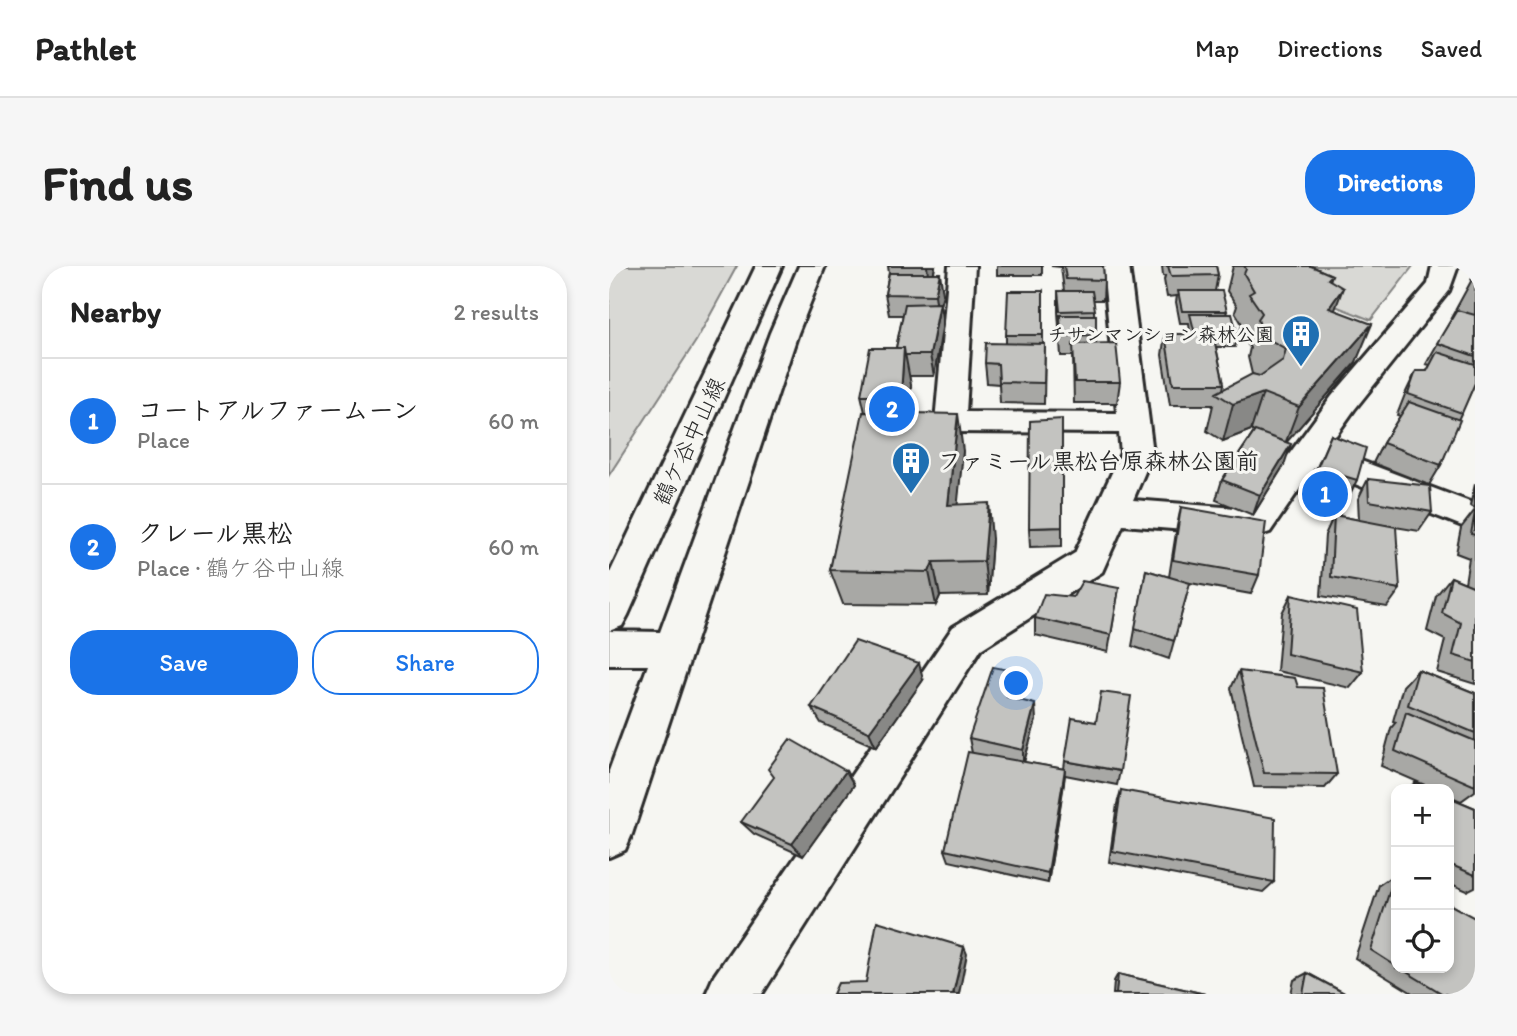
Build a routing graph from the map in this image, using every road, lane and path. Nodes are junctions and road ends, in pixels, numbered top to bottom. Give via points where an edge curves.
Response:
1 (769, 266) edge
2 (812, 266) edge
3 (962, 266) edge
4 (1116, 266) edge
5 (1445, 266) edge
6 (1134, 423) junction
7 (1308, 453) junction
8 (1111, 511) junction
9 (1475, 518) edge
10 (609, 615) edge
11 (609, 648) edge
12 (673, 649) junction
13 (609, 834) edge
14 (732, 994) edge

1 - 10 street, 鶴ケ谷中山線
2 - 12 street
3 - 6 street via 950,422
4 - 6 street
5 - 7 street via 1440,286
6 - 8 street via 1137,453
7 - 8 street via 1258,523
7 - 9 street
8 - 14 street via 1089,562 967,639
11 - 12 street
12 - 13 street

